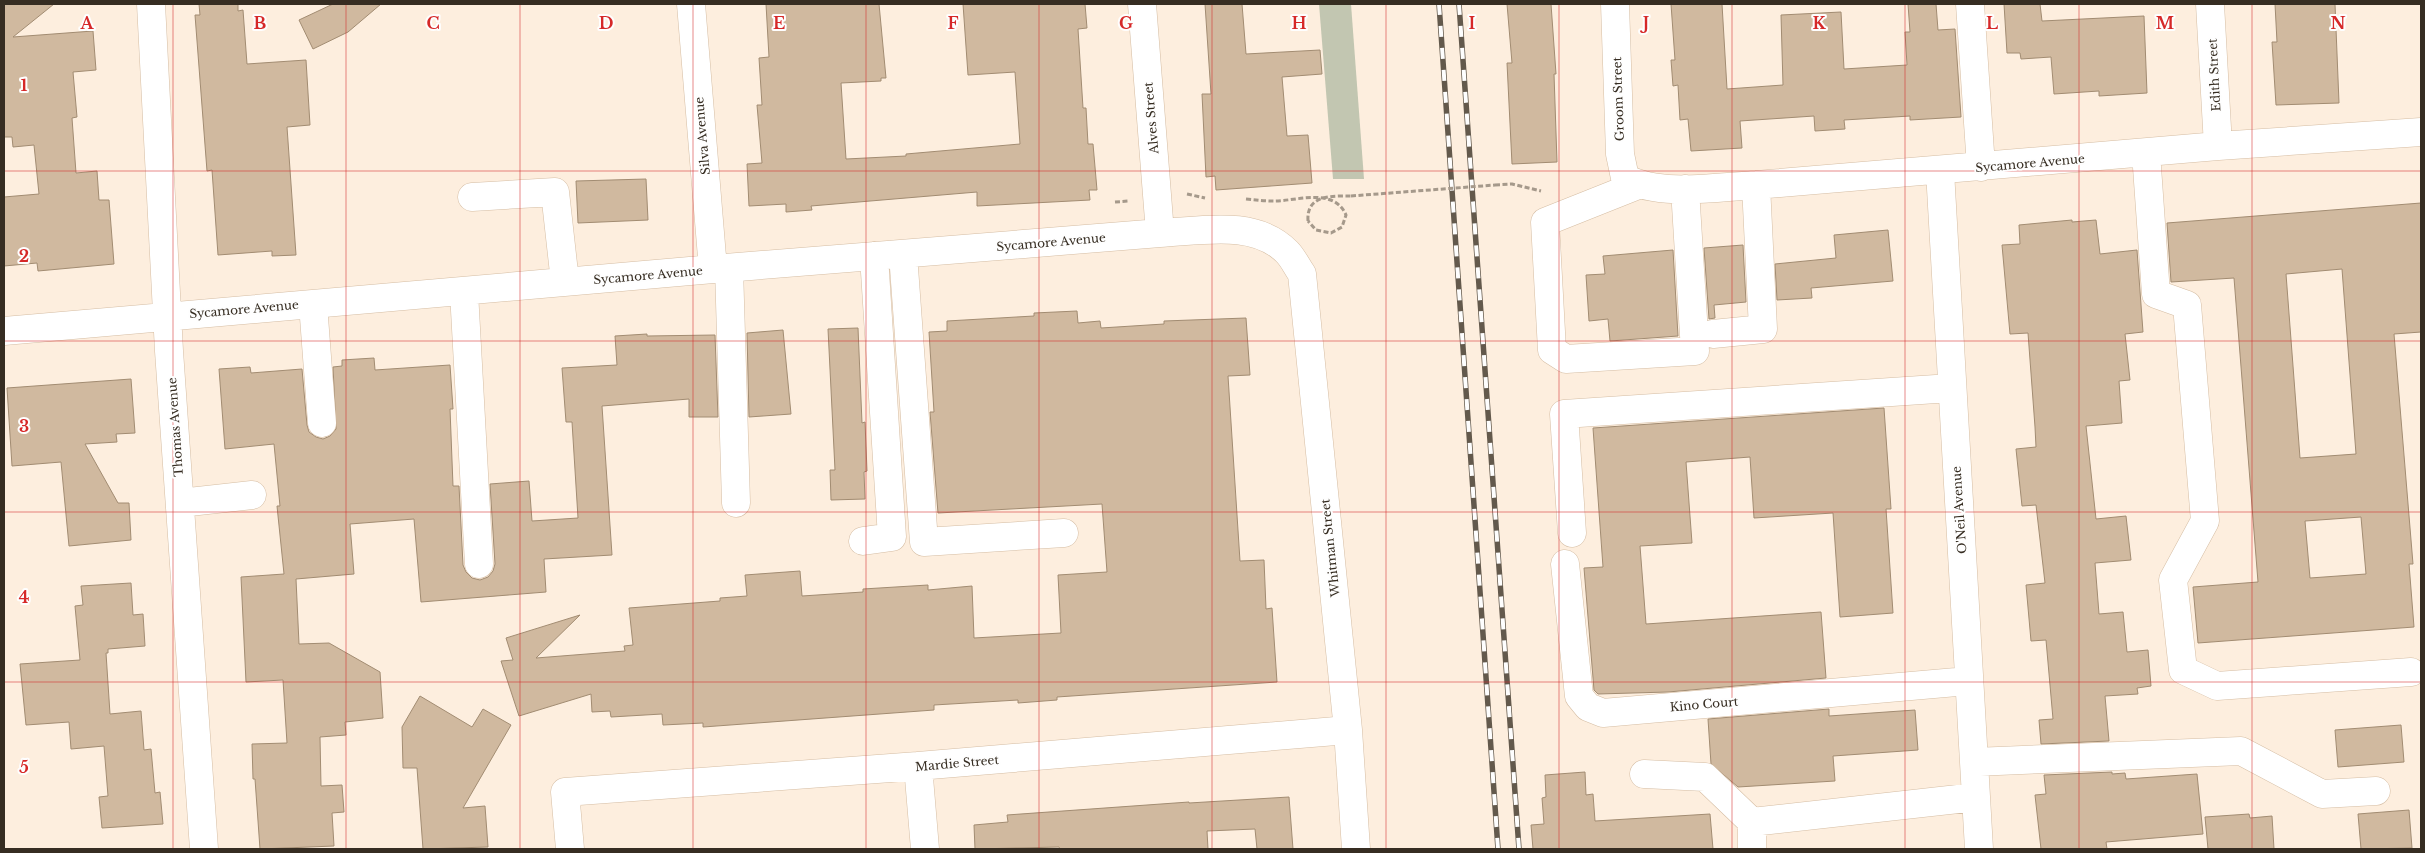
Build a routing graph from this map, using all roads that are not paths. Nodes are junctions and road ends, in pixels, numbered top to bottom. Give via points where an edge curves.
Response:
1 (150, 4) edge
2 (691, 4) edge
3 (1142, 4) edge
4 (1615, 4) edge
5 (1970, 4) edge
6 (2210, 4) edge
7 (2421, 132) edge
8 (2218, 146) junction
9 (2146, 153) junction
10 (1981, 167) junction
11 (1940, 171) junction
12 (1638, 185) junction
13 (1756, 185) junction
14 (1685, 189) junction
15 (472, 197) dead end
16 (1160, 233) junction
17 (1287, 252) joint
18 (902, 254) junction
19 (874, 256) junction
20 (721, 268) junction
21 (565, 282) junction
22 (464, 292) junction
23 (313, 304) junction
24 (168, 316) junction
25 (4, 331) edge
26 (1713, 334) dead end
27 (1951, 388) junction
28 (322, 423) dead end
29 (252, 495) dead end
30 (180, 503) junction
31 (736, 503) dead end
32 (1064, 533) dead end
33 (1572, 533) dead end
34 (863, 541) dead end
35 (479, 564) dead end
36 (1565, 564) dead end
37 (2411, 672) dead end
38 (1968, 681) junction
39 (1348, 730) junction
40 (1974, 762) junction
41 (918, 766) junction
42 (1644, 774) dead end
43 (2376, 792) dead end
44 (1976, 797) junction
45 (1752, 822) junction
46 (204, 849) edge
47 (570, 849) edge
48 (925, 849) edge
49 (1356, 849) edge
50 (1752, 849) edge
51 (1979, 849) edge

1 - 24 street, Thomas Avenue
2 - 20 street, Silva Avenue
3 - 16 street, Alves Street
4 - 12 street, Groom Street via 1620,154 1625,178
5 - 10 street
6 - 8 street, Edith Street
7 - 8 street, Sycamore Avenue
8 - 9 street, Sycamore Avenue
9 - 10 street, Sycamore Avenue
9 - 37 street via 2156,294 2187,305 2205,521 2174,580 2183,670 2217,686
10 - 11 street, Sycamore Avenue
11 - 13 street, Sycamore Avenue
11 - 27 street, O'Neil Avenue
12 - 14 street, Sycamore Avenue
12 - 14 street via 1545,222 1552,350 1566,359 1696,351
13 - 14 street, Sycamore Avenue
13 - 26 street via 1763,329
15 - 21 street via 554,192
16 - 17 street, Sycamore Avenue via 1230,229 1257,234
16 - 18 street, Sycamore Avenue
17 - 39 street, Whitman Street via 1302,274 1306,305
18 - 19 street, Sycamore Avenue
18 - 32 street via 924,542
19 - 20 street, Sycamore Avenue
19 - 34 street via 892,537
20 - 21 street, Sycamore Avenue
20 - 31 street, Silva Avenue
21 - 22 street, Sycamore Avenue
22 - 23 street, Sycamore Avenue
22 - 35 street
23 - 24 street, Sycamore Avenue
23 - 28 street
24 - 25 street, Sycamore Avenue
24 - 30 street, Thomas Avenue
27 - 33 street via 1564,414
27 - 38 street, O'Neil Avenue
29 - 30 street
30 - 46 street, Thomas Avenue
36 - 38 street, Kino Court via 1579,696 1588,707 1603,713
38 - 40 street, O'Neil Avenue
39 - 41 street, Mardie Street
39 - 49 street, Whitman Street
40 - 43 street via 2241,751 2322,794
40 - 44 street, O'Neil Avenue
41 - 47 street, Mardie Street via 566,792
41 - 48 street
42 - 45 street via 1705,777
44 - 45 street
44 - 51 street, O'Neil Avenue
45 - 50 street

